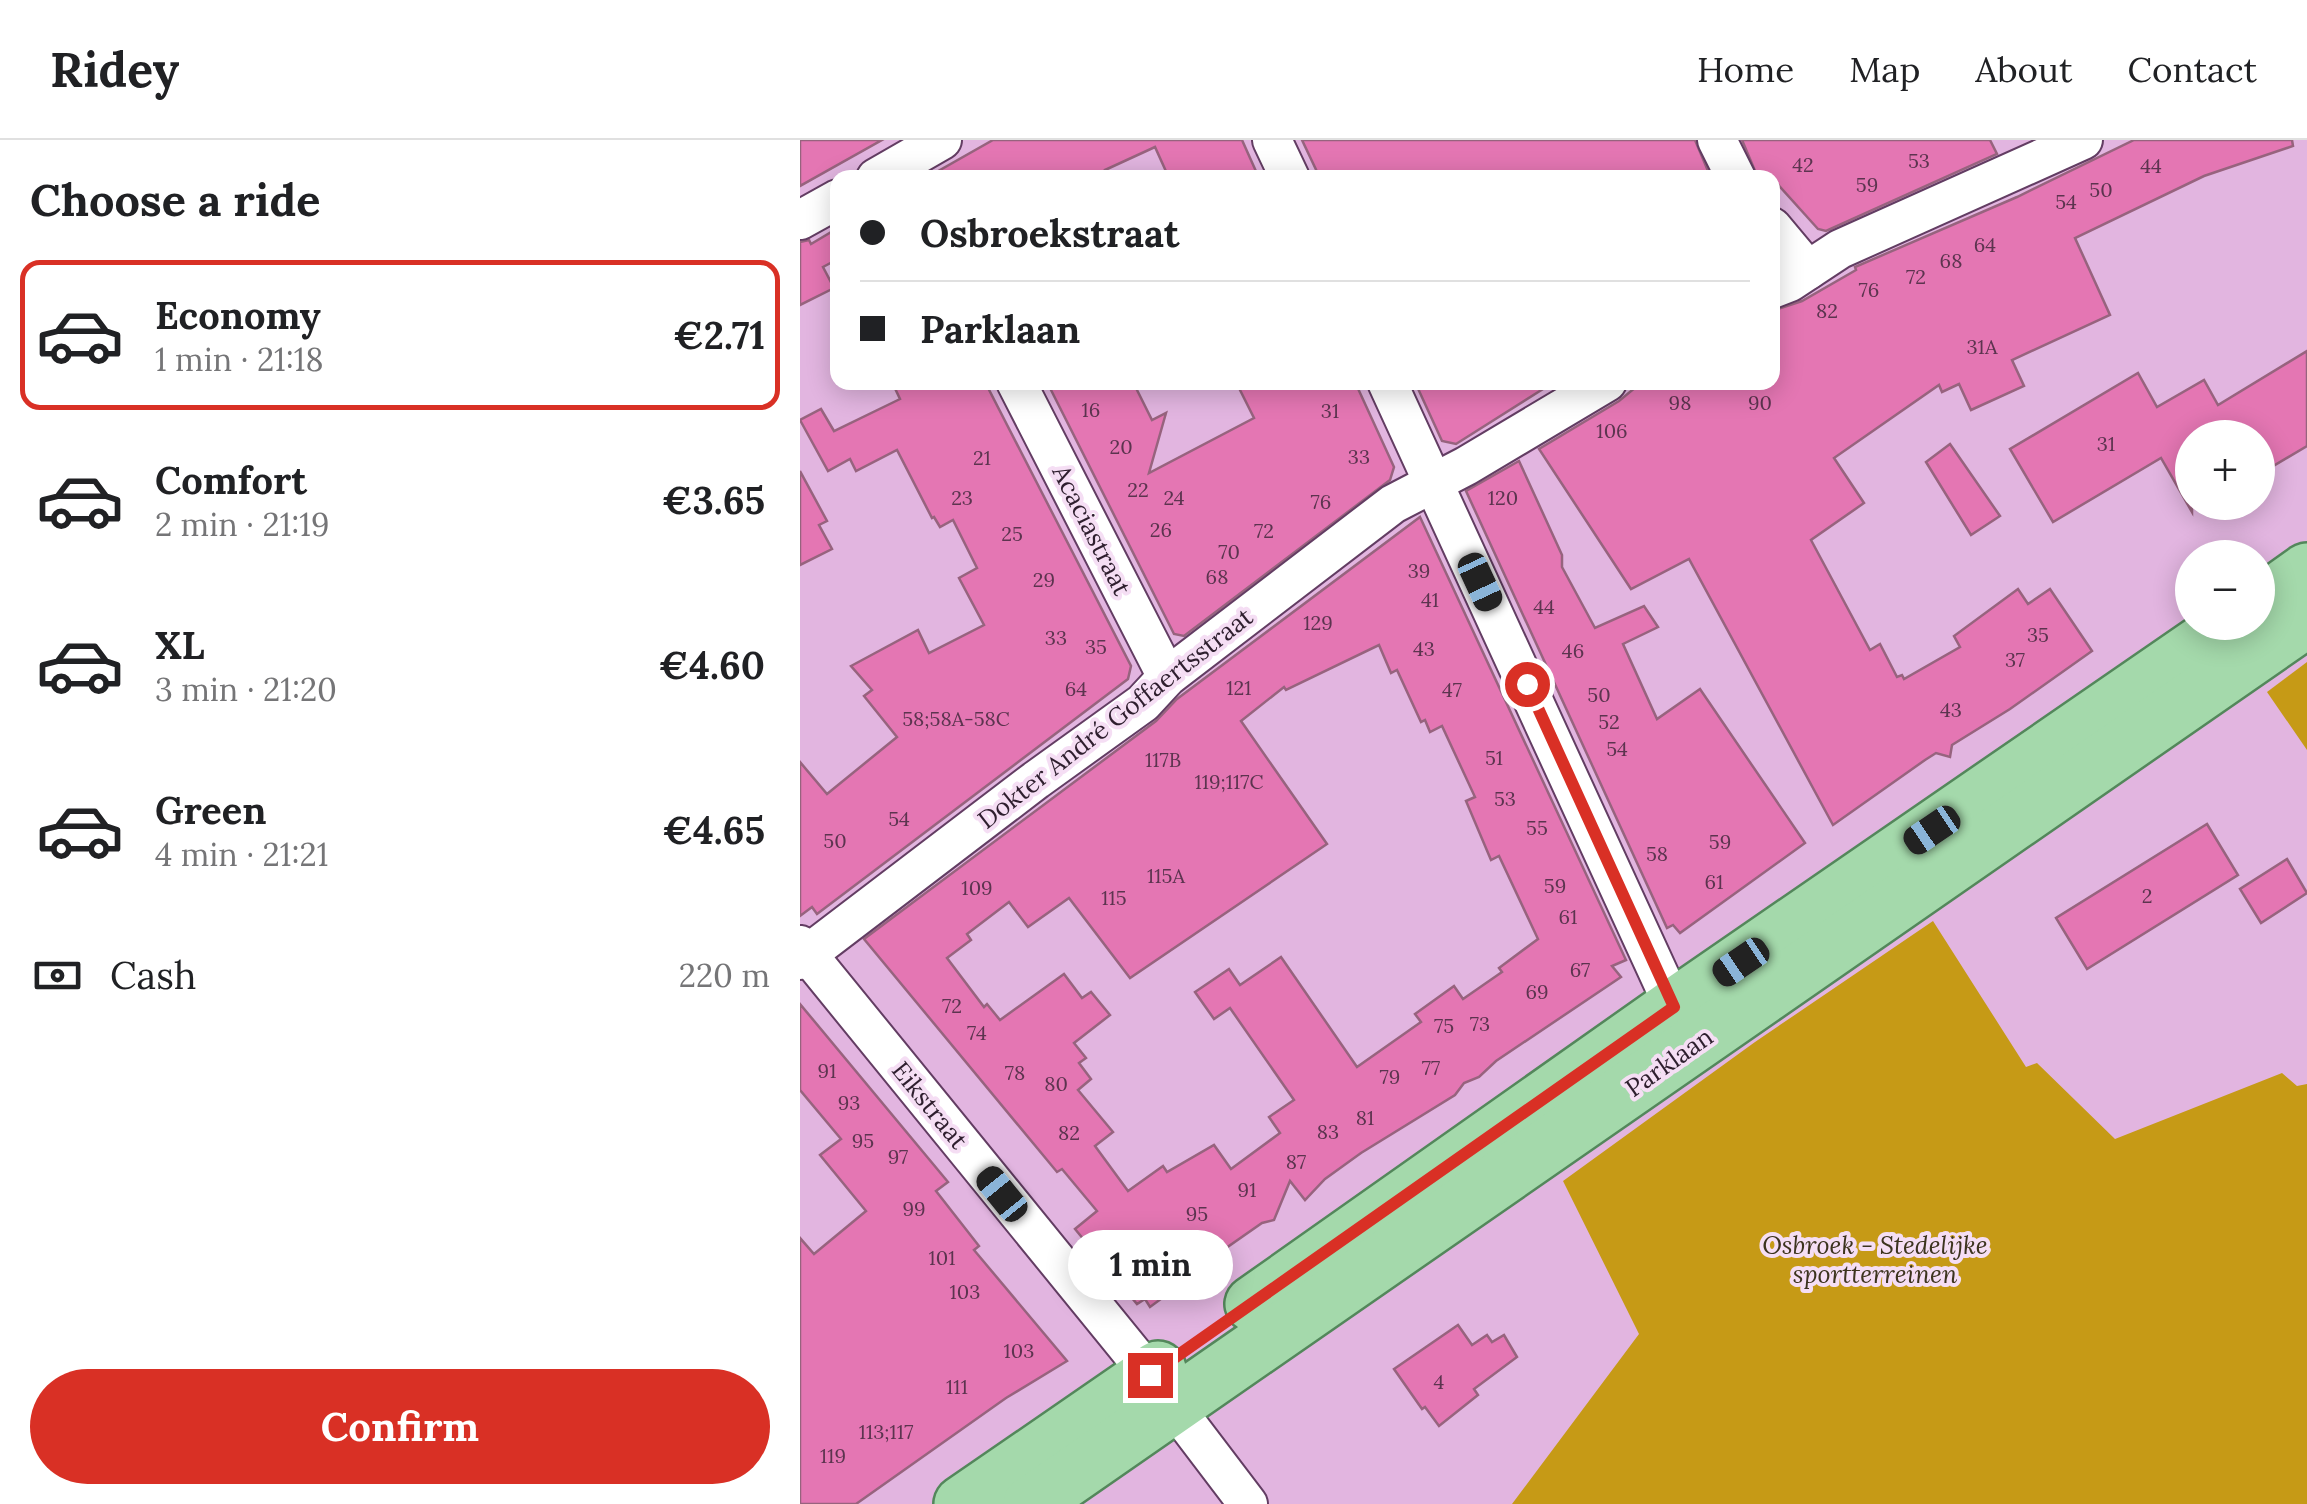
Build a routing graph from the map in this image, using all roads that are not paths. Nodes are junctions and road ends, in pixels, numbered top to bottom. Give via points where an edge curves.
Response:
1 (942, 140) edge
2 (1272, 140) edge
3 (1717, 140) edge
4 (2084, 140) edge
5 (900, 170) edge
6 (1286, 170) edge
7 (1732, 170) edge
8 (830, 203) edge
9 (800, 220) edge
10 (1780, 237) edge
11 (1808, 270) junction
12 (1780, 285) edge
13 (1020, 390) edge
14 (1391, 390) edge
15 (1594, 390) edge
16 (1434, 481) junction
17 (2307, 572) edge
18 (2275, 594) edge
19 (2307, 619) edge
20 (2207, 640) edge
21 (1167, 677) junction
22 (802, 953) edge
23 (1674, 1007) junction
24 (1161, 1390) junction
25 (962, 1504) edge
26 (1032, 1504) edge
27 (1248, 1504) edge

1 - 5 street
2 - 6 street
3 - 7 street
4 - 11 street via 1840,248
8 - 9 street
10 - 11 street
11 - 12 street
13 - 21 street, Acaciastraat
14 - 16 street
15 - 16 street, Dokter André Goffaertsstraat
16 - 21 street, Dokter André Goffaertsstraat via 1393,504
16 - 23 street
17 - 18 main road
19 - 24 main road, Parklaan
20 - 23 main road, Parklaan
21 - 22 street, Dokter André Goffaertsstraat via 1143,703
22 - 24 street, Eikstraat
23 - 24 main road, Parklaan
24 - 25 main road, Parklaan
24 - 26 main road, Parklaan
24 - 27 street, Eikstraat

